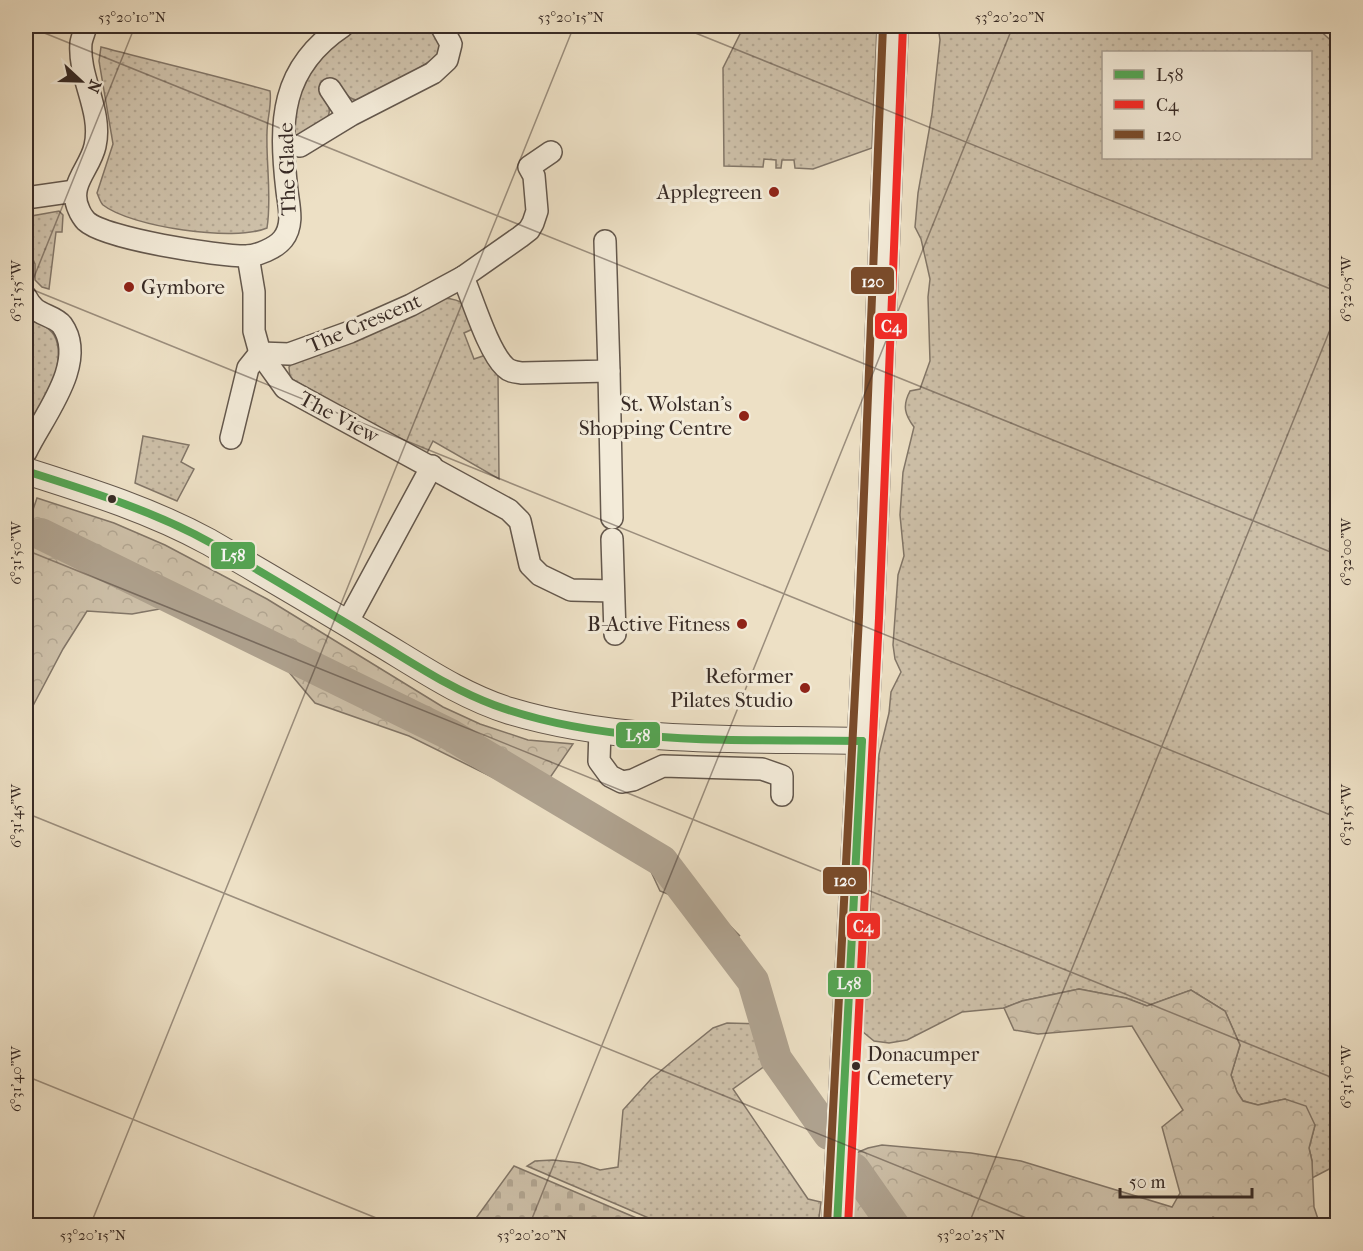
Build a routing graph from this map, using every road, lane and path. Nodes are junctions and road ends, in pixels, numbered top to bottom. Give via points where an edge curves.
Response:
1 (86, 26) edge
2 (343, 26) edge
3 (441, 26) edge
4 (893, 26) edge
5 (330, 89) dead end
6 (348, 116) junction
7 (300, 146) dead end
8 (551, 152) dead end
9 (75, 192) junction
10 (26, 198) edge
11 (605, 241) dead end
12 (248, 256) junction
13 (463, 277) junction
14 (26, 298) edge
15 (260, 352) junction
16 (609, 371) junction
17 (231, 438) dead end
18 (432, 466) junction
19 (27, 471) edge
20 (614, 591) junction
21 (347, 623) junction
22 (615, 634) dead end
23 (600, 730) junction
24 (862, 741) junction
25 (782, 795) dead end
26 (837, 1226) edge

1 - 9 street via 81,43 96,138
2 - 12 street, The Glade via 327,36 303,63 288,93 284,147 291,223 283,239 270,249
3 - 6 street, The Glade via 451,44 447,60 433,73
4 - 24 main road
5 - 6 street
6 - 7 street, The Glade
8 - 13 street, The Crescent via 528,167 534,176 537,211 529,230
9 - 10 street
9 - 12 street, The Glade via 78,209 95,226 131,239
11 - 16 street
12 - 15 street, The View via 254,292 254,331
13 - 15 street, The Crescent via 350,332 289,354
13 - 16 street via 495,354 505,368 522,373
14 - 19 street via 35,309 61,324 69,344 68,370
15 - 17 street via 248,368
15 - 18 street, The View via 285,388
16 - 20 street
18 - 20 street, The View via 509,510 520,521 530,565 540,575 570,590
18 - 21 street
19 - 21 street via 173,522
20 - 22 street
21 - 23 street via 472,697 548,721
23 - 24 street
23 - 25 street via 599,761 610,776 622,782 663,766 762,769 782,776
24 - 26 main road

